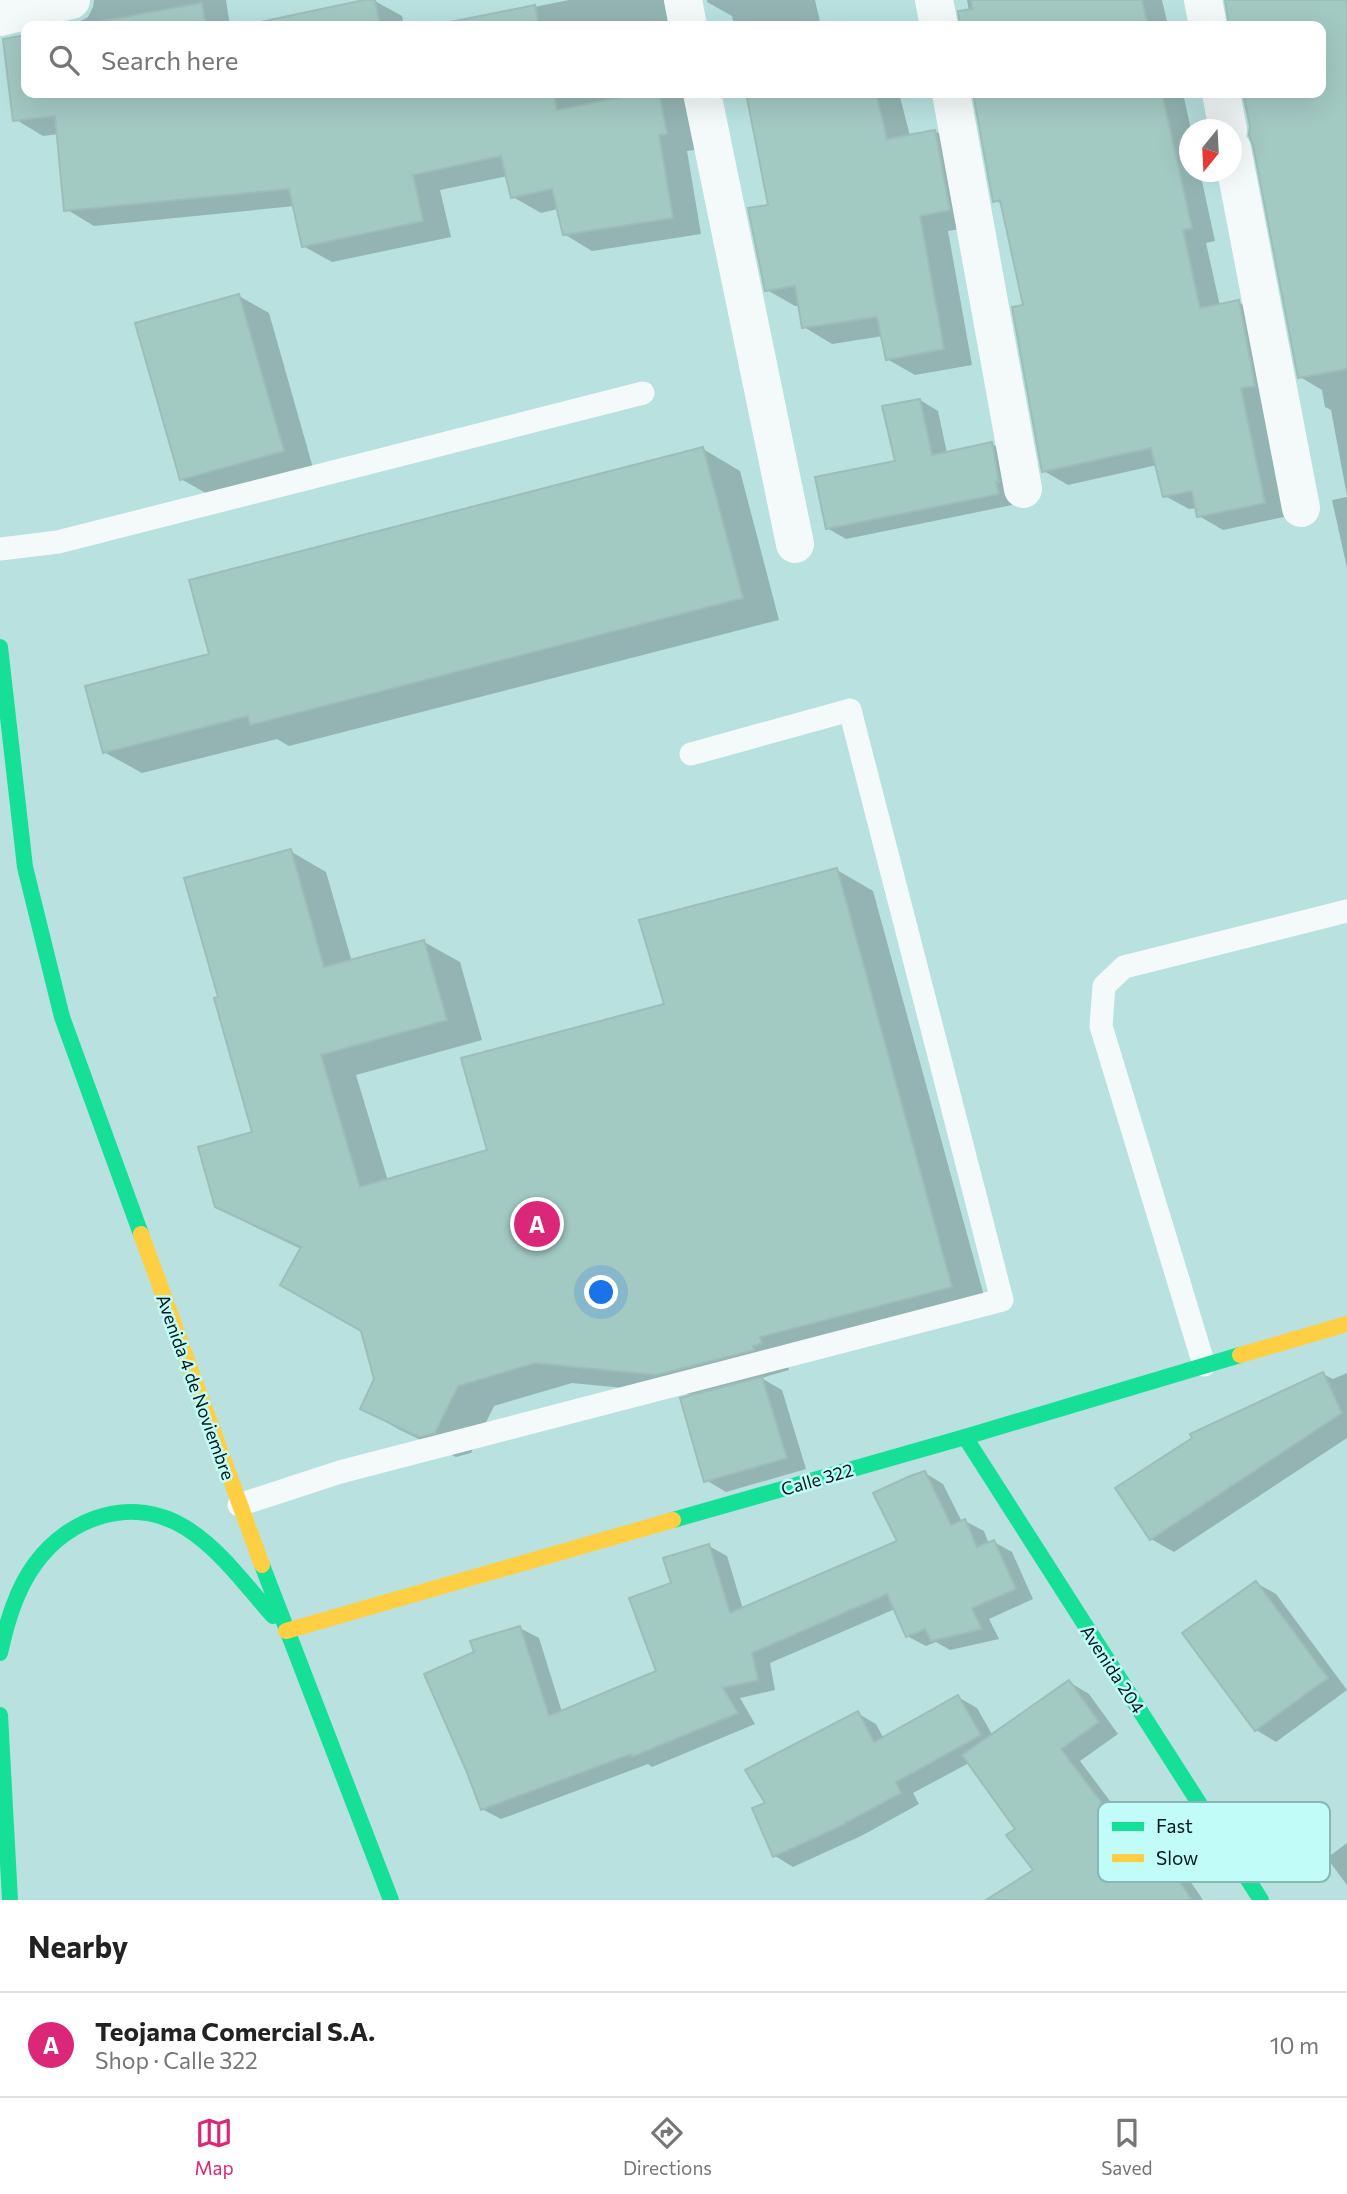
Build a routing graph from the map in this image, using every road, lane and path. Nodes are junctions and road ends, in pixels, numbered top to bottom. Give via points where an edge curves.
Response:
1 (71, 0) edge
2 (683, 0) edge
3 (934, 0) edge
4 (1203, 0) edge
5 (0, 17) edge
6 (687, 21) edge
7 (938, 21) edge
8 (1207, 21) edge
9 (703, 98) edge
10 (952, 98) edge
11 (1222, 98) edge
12 (1226, 119) edge
13 (1237, 182) edge
14 (643, 393) dead end
15 (1023, 489) dead end
16 (1301, 508) dead end
17 (795, 544) dead end
18 (0, 549) edge
19 (0, 647) edge
20 (691, 754) dead end
21 (1347, 911) edge
22 (1347, 1324) edge
23 (1204, 1365) junction
24 (965, 1437) junction
25 (239, 1505) junction
26 (286, 1631) junction
27 (0, 1653) edge
28 (0, 1715) edge
29 (1, 1752) edge
30 (2, 1801) edge
31 (1199, 1802) edge
32 (1250, 1882) edge
33 (10, 1900) edge
34 (391, 1900) edge
35 (1262, 1900) edge

1 - 5 street
2 - 6 street
3 - 7 street
4 - 8 street
9 - 17 street
10 - 15 street
11 - 12 street
13 - 16 street
14 - 18 lane via 58,542
19 - 25 main road, Avenida 4 de Noviembre via 25,867 62,1017
20 - 25 lane via 850,710 1002,1300 340,1472
21 - 23 lane via 1124,967 1104,986 1101,1026
22 - 23 main road, Calle 322
23 - 24 main road, Calle 322
24 - 26 main road, Calle 322
24 - 31 main road, Avenida 204
25 - 26 main road, Avenida 4 de Noviembre
26 - 27 main road via 194,1534 147,1512 121,1511 95,1516 54,1540 26,1575 15,1598
26 - 34 main road, Avenida 4 de Noviembre
28 - 29 main road
29 - 30 main road
30 - 33 main road
32 - 35 main road, Avenida 204

